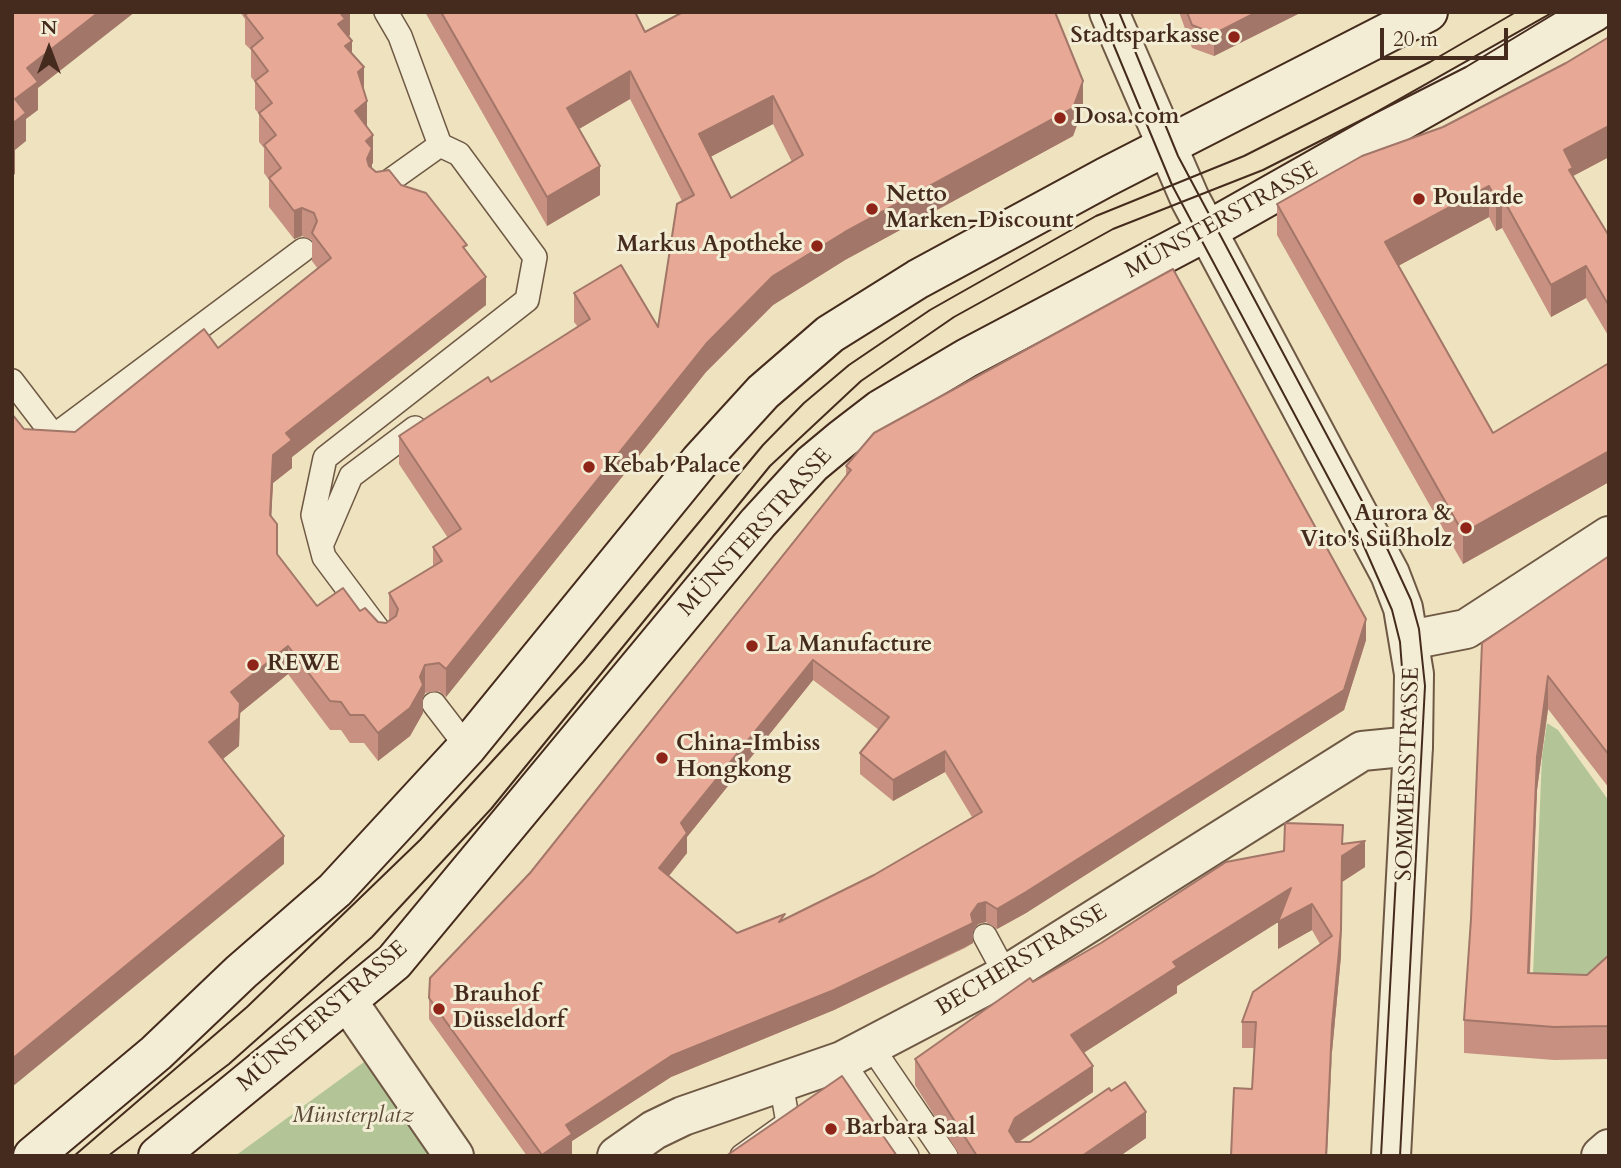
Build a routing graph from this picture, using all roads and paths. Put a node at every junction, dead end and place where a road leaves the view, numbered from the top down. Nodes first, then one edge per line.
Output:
1 (386, 12) edge
2 (1109, 12) edge
3 (1428, 12) edge
4 (1594, 12) edge
5 (440, 145) junction
6 (1164, 146) junction
7 (381, 187) edge
8 (1207, 231) junction
9 (303, 250) dead end
10 (12, 381) edge
11 (415, 428) edge
12 (1609, 536) edge
13 (321, 546) junction
14 (384, 638) edge
15 (1410, 640) junction
16 (435, 704) dead end
17 (1413, 746) junction
18 (467, 747) junction
19 (985, 936) dead end
20 (1006, 975) junction
21 (348, 1002) junction
22 (857, 1054) junction
23 (781, 1083) junction
24 (1609, 1149) edge
25 (33, 1156) edge
26 (158, 1156) edge
27 (454, 1156) edge
28 (617, 1156) edge
29 (742, 1156) edge
30 (908, 1156) edge
31 (946, 1156) edge
32 (1391, 1156) edge
33 (1601, 1156) edge

1 - 5 lane
2 - 6 main road, SOMMERSSTRASSE
3 - 6 main road
4 - 8 main road, MÜNSTERSTRASSE
5 - 7 lane
5 - 13 lane
6 - 8 main road, SOMMERSSTRASSE
6 - 18 main road
8 - 15 main road, SOMMERSSTRASSE
8 - 21 main road, MÜNSTERSTRASSE
9 - 10 lane
11 - 13 lane
12 - 15 main road
13 - 14 lane
15 - 17 main road, SOMMERSSTRASSE
16 - 18 lane
17 - 20 main road, BECHERSTRASSE
17 - 32 main road, SOMMERSSTRASSE
18 - 25 main road
19 - 20 lane
20 - 22 main road, BECHERSTRASSE
21 - 26 main road, MÜNSTERSTRASSE
21 - 27 main road
22 - 23 main road, BECHERSTRASSE
22 - 30 lane
22 - 31 lane
23 - 28 main road, BECHERSTRASSE
23 - 29 lane
24 - 33 main road

